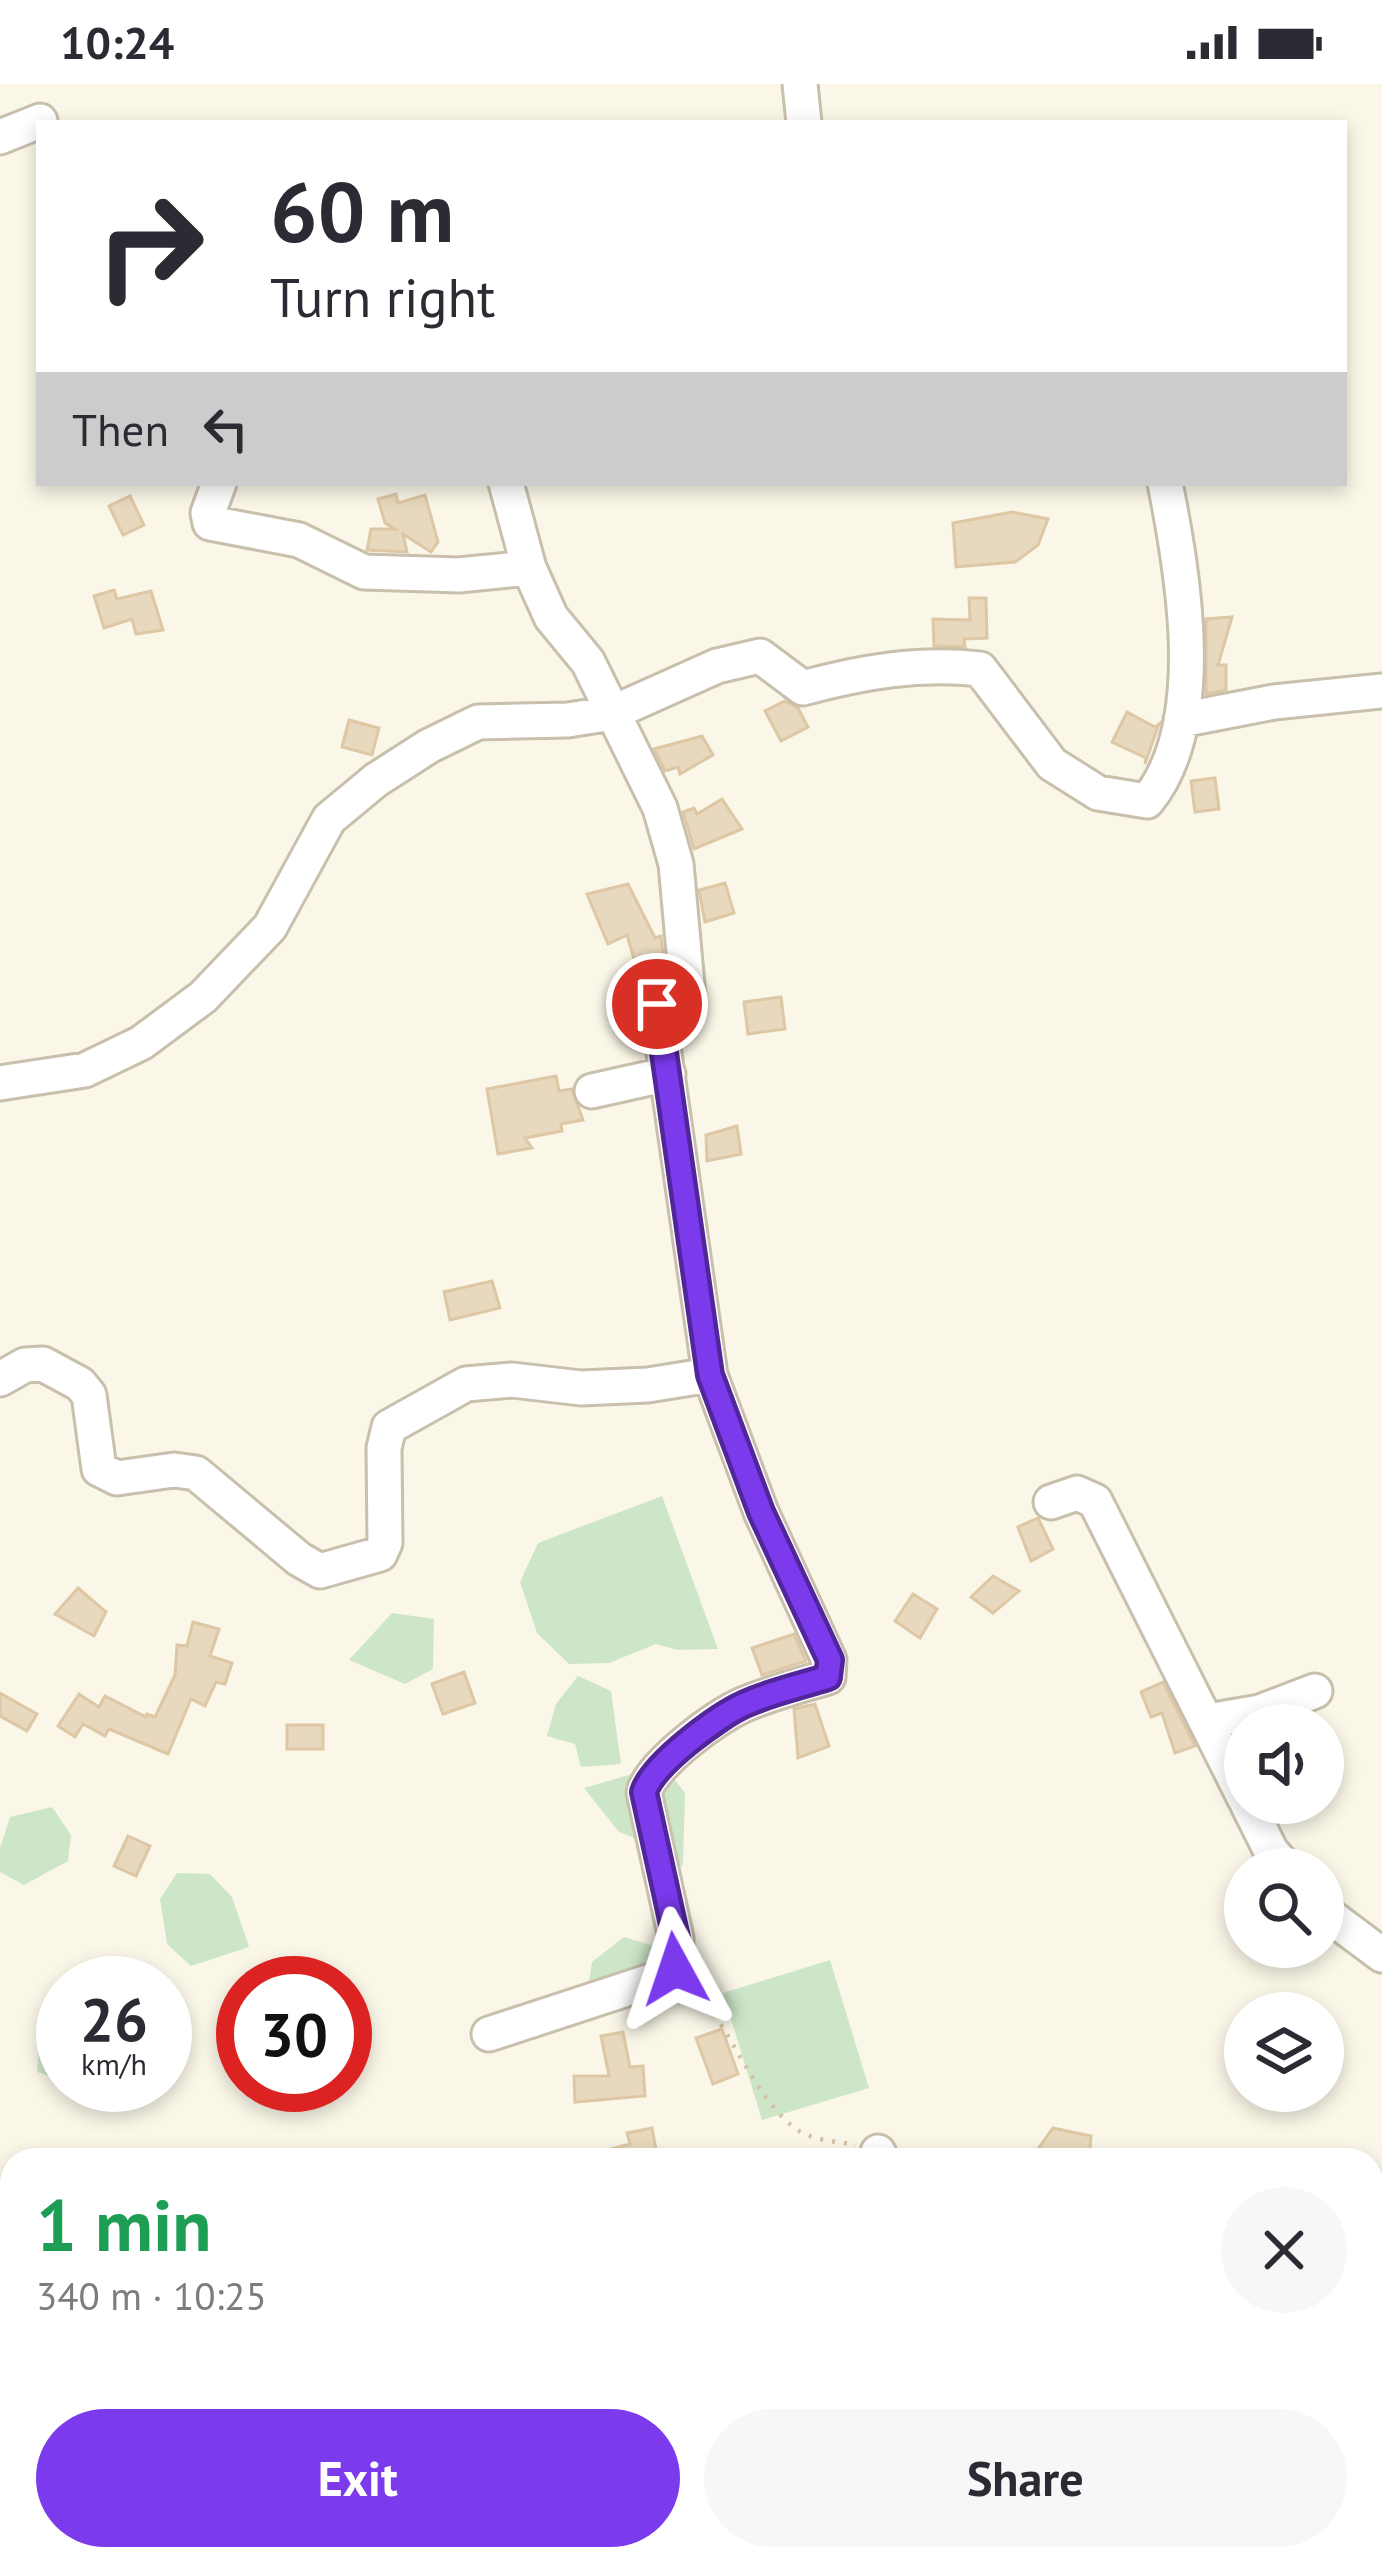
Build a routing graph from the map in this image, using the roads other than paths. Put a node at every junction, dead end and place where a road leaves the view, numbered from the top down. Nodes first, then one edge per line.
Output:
1 (800, 84) edge
2 (804, 120) edge
3 (36, 124) edge
4 (0, 137) edge
5 (218, 486) edge
6 (507, 486) edge
7 (1166, 486) edge
8 (529, 568) junction
9 (1382, 691) edge
10 (612, 713) junction
11 (1181, 720) junction
12 (668, 1074) junction
13 (0, 1083) edge
14 (592, 1091) dead end
15 (710, 1375) junction
16 (0, 1379) edge
17 (1051, 1502) dead end
18 (1315, 1690) dead end
19 (1208, 1721) junction
20 (1224, 1755) edge
21 (1344, 1927) edge
22 (1382, 1955) edge
23 (489, 2034) dead end

1 - 2 street
3 - 4 street
5 - 8 street
6 - 8 street
7 - 11 street
8 - 10 street
9 - 11 street
10 - 11 street
10 - 12 street
10 - 13 street
12 - 14 street
12 - 15 street
15 - 16 street
15 - 23 street
17 - 19 street
18 - 19 street
19 - 20 street
21 - 22 street

